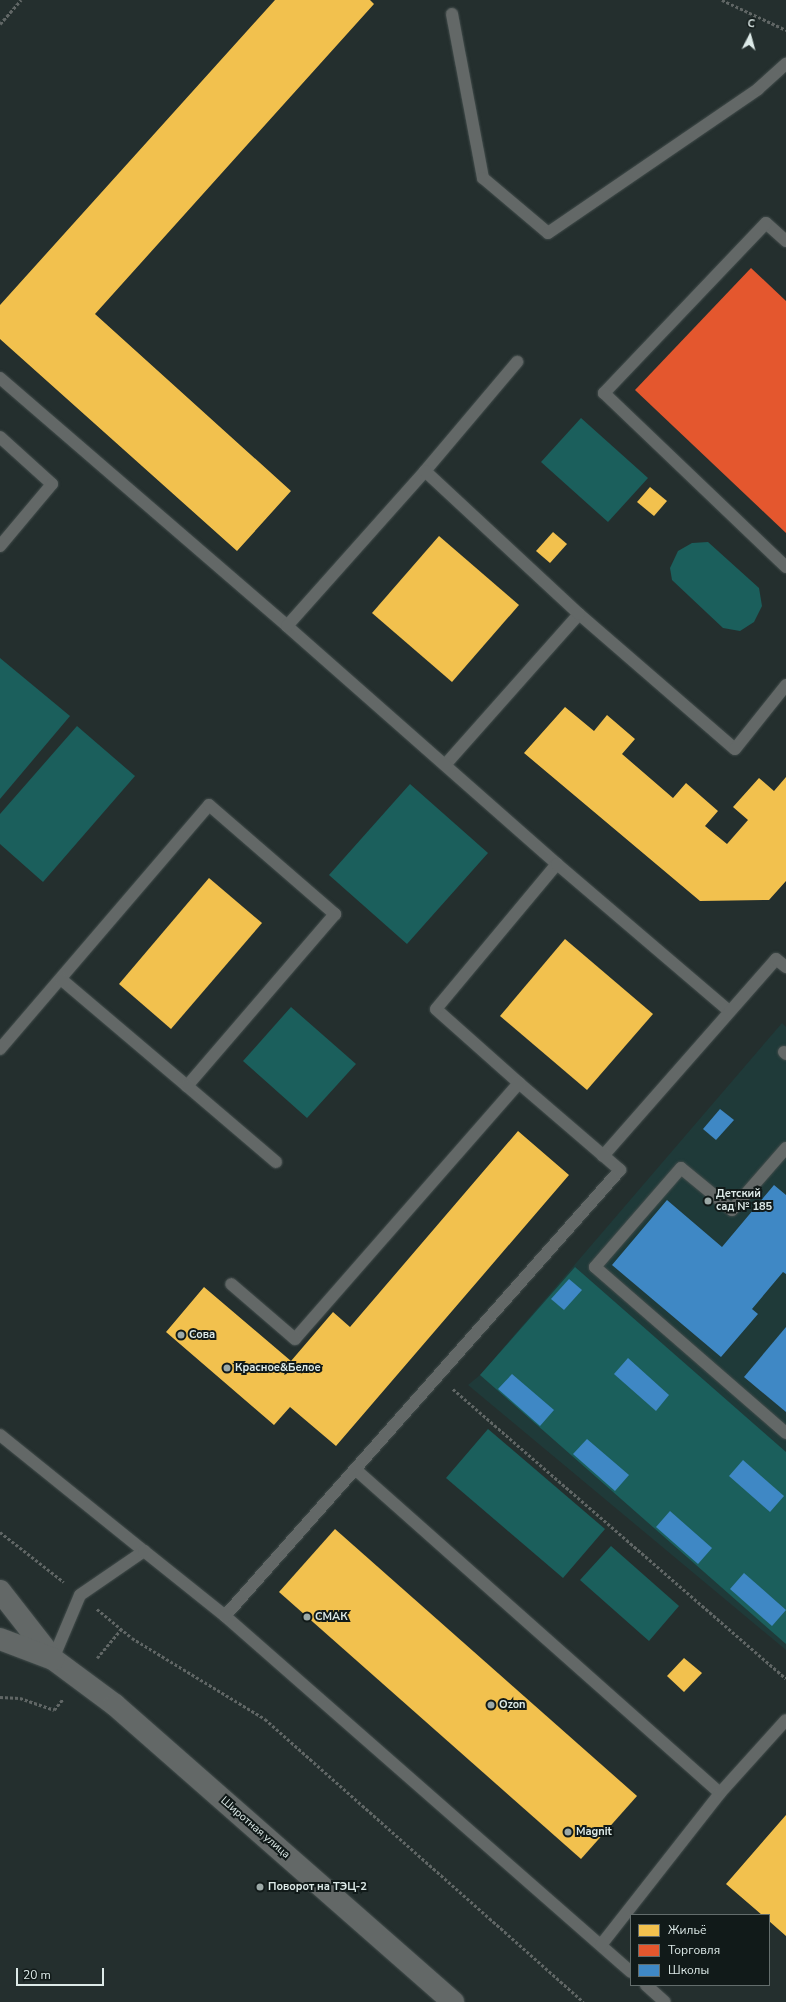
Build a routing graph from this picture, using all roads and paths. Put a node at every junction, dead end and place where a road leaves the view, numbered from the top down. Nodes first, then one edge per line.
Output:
1 (21, 0) edge
2 (722, 0) edge
3 (452, 14) dead end
4 (0, 24) edge
5 (786, 30) edge
6 (786, 64) edge
7 (786, 241) edge
8 (517, 362) dead end
9 (0, 378) edge
10 (0, 437) edge
11 (425, 471) junction
12 (0, 546) edge
13 (786, 567) edge
14 (579, 614) junction
15 (287, 626) junction
16 (786, 685) edge
17 (445, 765) junction
18 (557, 864) junction
19 (786, 967) edge
20 (61, 979) junction
21 (729, 1011) junction
22 (0, 1049) edge
23 (518, 1083) junction
24 (187, 1086) junction
25 (786, 1148) edge
26 (603, 1156) junction
27 (276, 1162) dead end
28 (231, 1284) dead end
29 (438, 1376) junction
30 (786, 1433) edge
31 (0, 1435) edge
32 (356, 1469) junction
33 (0, 1532) edge
34 (144, 1551) junction
35 (0, 1591) edge
36 (80, 1595) junction
37 (226, 1616) junction
38 (0, 1638) edge
39 (53, 1659) junction
40 (786, 1678) edge
41 (786, 1720) edge
42 (720, 1793) junction
43 (601, 1945) junction
44 (630, 1971) edge
45 (647, 1986) edge
46 (453, 2002) edge
47 (584, 2002) edge
48 (665, 2002) edge

1 - 4 path
2 - 5 path
3 - 6 lane
7 - 13 lane
8 - 11 lane
9 - 15 lane
10 - 12 lane
11 - 14 lane
11 - 15 lane
14 - 16 lane
14 - 17 lane
15 - 17 lane
17 - 18 lane
18 - 21 lane
18 - 23 lane
19 - 21 lane
20 - 22 lane
20 - 24 lane
20 - 24 lane
21 - 26 lane
23 - 26 lane
23 - 28 lane
24 - 27 lane
25 - 30 lane
26 - 29 lane
29 - 32 lane
29 - 40 path
31 - 34 lane
32 - 37 lane
32 - 42 lane
33 - 36 path
34 - 36 lane
34 - 37 lane
35 - 39 street, Широтная улица
36 - 39 lane
36 - 47 path
37 - 43 lane
38 - 39 street, Широтная улица
39 - 46 street, Широтная улица
41 - 42 lane
42 - 43 lane
43 - 44 lane
45 - 48 lane

